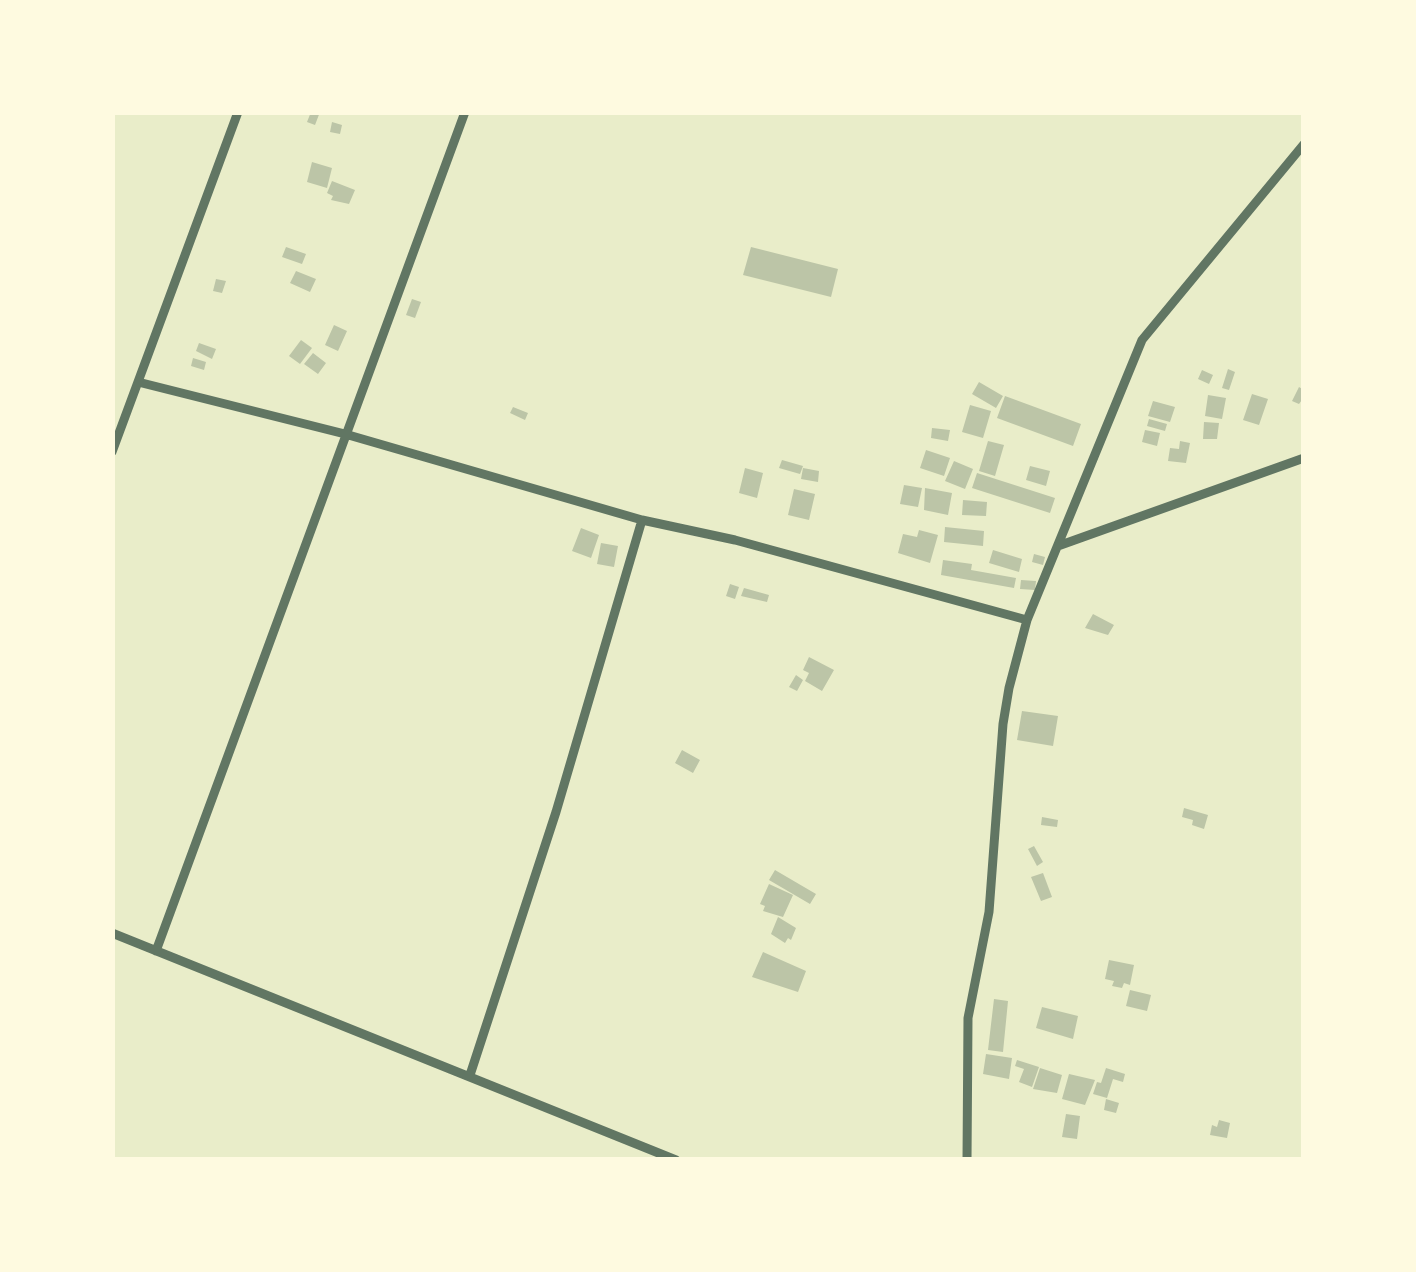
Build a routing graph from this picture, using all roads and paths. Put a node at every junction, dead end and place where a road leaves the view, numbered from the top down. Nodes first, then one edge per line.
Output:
1 (238, 112) edge
2 (465, 112) edge
3 (1304, 144) edge
4 (138, 382) junction
5 (345, 434) junction
6 (112, 452) edge
7 (1304, 458) edge
8 (642, 520) junction
9 (1058, 546) junction
10 (1028, 620) junction
11 (112, 933) edge
12 (156, 950) junction
13 (470, 1075) junction
14 (676, 1160) edge
15 (967, 1160) edge

1 - 4 street
2 - 5 street
3 - 9 street
4 - 5 street
4 - 6 street
5 - 8 street
5 - 12 street
7 - 9 street
8 - 10 street
8 - 13 street
9 - 10 street
10 - 15 street
11 - 12 street
12 - 13 street
13 - 14 street

